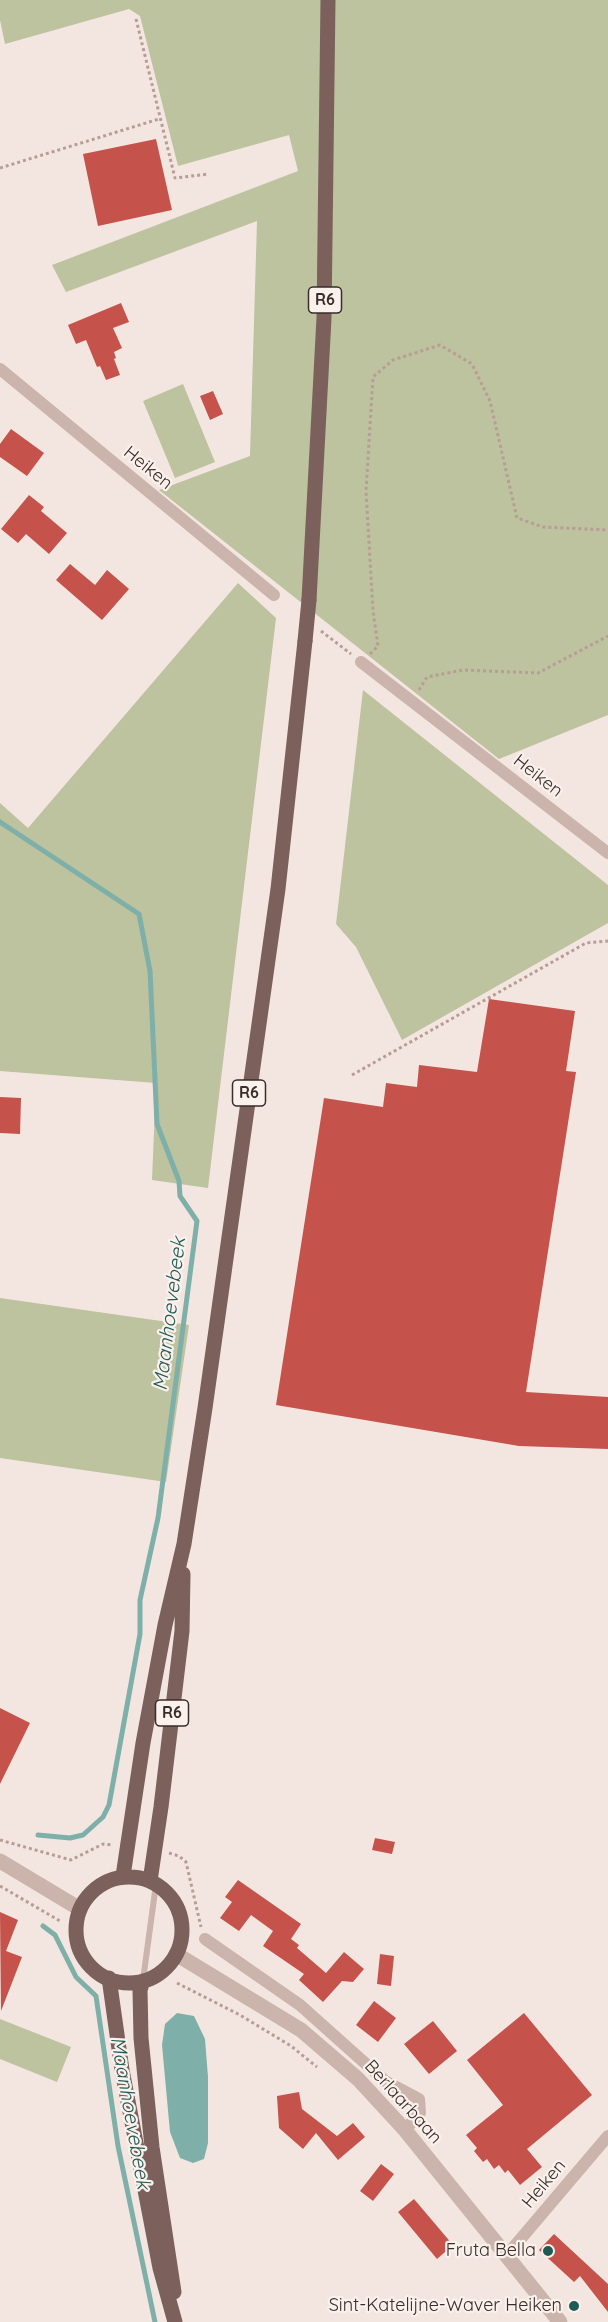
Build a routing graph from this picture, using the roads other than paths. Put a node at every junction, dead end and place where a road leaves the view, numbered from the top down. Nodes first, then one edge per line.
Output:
1 (328, 0) edge
2 (0, 369) edge
3 (274, 595) dead end
4 (361, 662) road end
5 (608, 853) edge
6 (184, 1544) junction
7 (0, 1861) edge
8 (123, 1876) junction
9 (153, 1882) junction
10 (80, 1909) junction
11 (205, 1939) road end
12 (177, 1954) junction
13 (109, 1978) junction
14 (142, 1981) junction
15 (405, 2130) junction
16 (608, 2136) edge
17 (507, 2255) junction
18 (176, 2322) edge
19 (560, 2322) edge

1 - 6 main road, R6, bridge
2 - 3 street, Heiken
4 - 5 street, Heiken
6 - 8 main road, R6
6 - 9 main road, R6
7 - 10 street
8 - 9 main road
8 - 10 main road
9 - 12 main road
9 - 14 lane
10 - 13 main road
11 - 15 street
12 - 14 main road
12 - 15 street, Berlaarbaan
13 - 14 main road
13 - 18 main road
14 - 18 main road
15 - 17 street, Berlaarbaan
16 - 17 street, Heiken
17 - 19 street, Berlaarbaan

